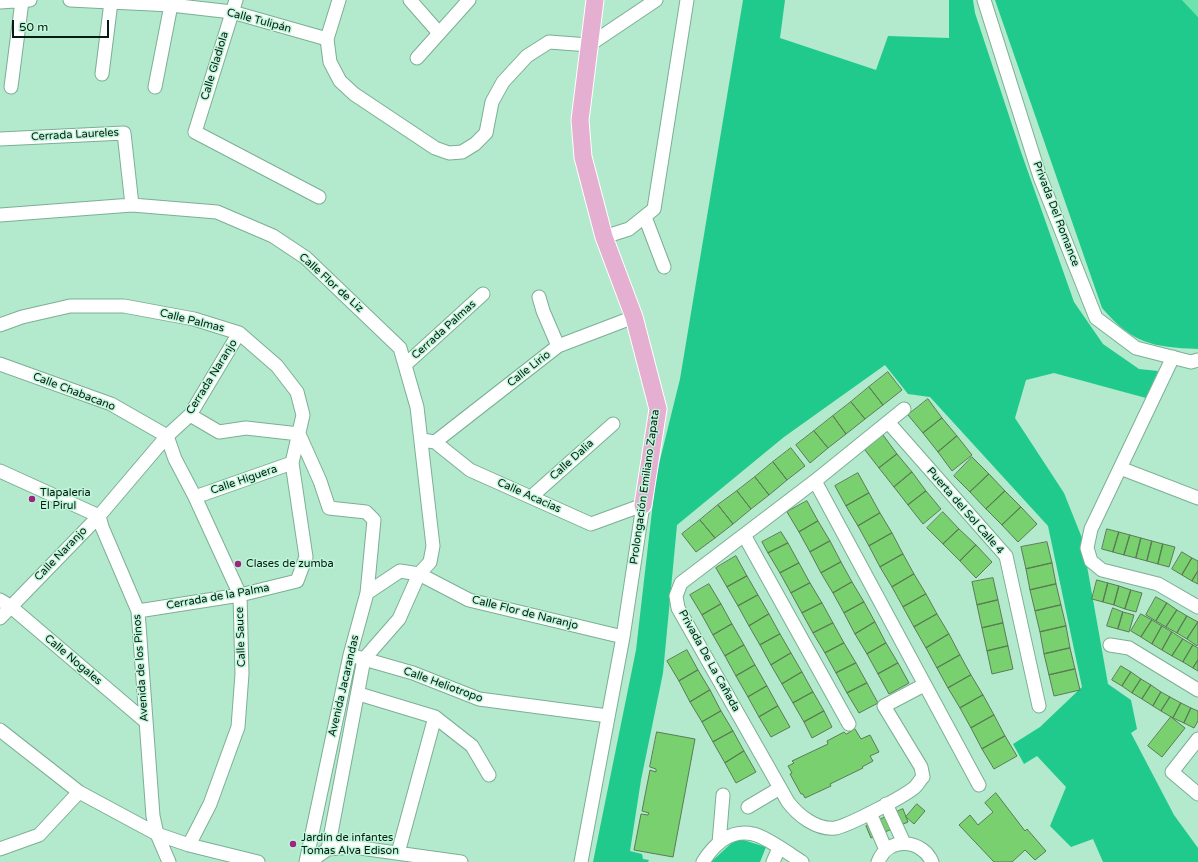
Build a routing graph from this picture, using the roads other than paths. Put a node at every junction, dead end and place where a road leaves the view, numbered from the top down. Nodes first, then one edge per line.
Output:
1 (26, 0) edge
2 (70, 0) edge
3 (339, 0) edge
4 (410, 0) edge
5 (469, 0) edge
6 (595, 0) edge
7 (656, 0) edge
8 (687, 0) edge
9 (984, 0) edge
10 (0, 2) edge
11 (111, 2) junction
12 (171, 5) junction
13 (234, 6) edge
14 (439, 33) junction
15 (327, 40) junction
16 (589, 45) junction
17 (416, 58) dead end
18 (102, 74) dead end
19 (11, 87) dead end
20 (155, 87) dead end
21 (0, 139) edge
22 (318, 197) dead end
23 (132, 205) junction
24 (0, 215) edge
25 (645, 217) junction
26 (604, 237) junction
27 (664, 267) dead end
28 (483, 294) dead end
29 (539, 297) dead end
30 (634, 317) junction
31 (0, 325) edge
32 (239, 333) junction
33 (558, 346) junction
34 (1173, 357) junction
35 (1198, 360) edge
36 (0, 364) edge
37 (405, 365) junction
38 (904, 409) dead end
39 (190, 415) junction
40 (888, 422) junction
41 (613, 424) dead end
42 (299, 434) junction
43 (167, 436) junction
44 (422, 440) junction
45 (435, 442) junction
46 (292, 463) junction
47 (1120, 468) junction
48 (0, 471) edge
49 (815, 482) junction
50 (195, 497) junction
51 (531, 497) junction
52 (1198, 498) edge
53 (643, 505) junction
54 (98, 516) junction
55 (744, 535) junction
56 (418, 574) junction
57 (367, 593) junction
58 (240, 595) junction
59 (5, 603) edge
60 (1198, 607) edge
61 (138, 611) junction
62 (0, 618) edge
63 (623, 637) junction
64 (1110, 645) dead end
65 (350, 655) junction
66 (364, 659) junction
67 (924, 685) junction
68 (1198, 690) edge
69 (359, 694) junction
70 (1039, 706) dead end
71 (608, 716) junction
72 (435, 717) junction
73 (145, 720) junction
74 (849, 724) dead end
75 (0, 730) edge
76 (1198, 739) edge
77 (489, 775) dead end
78 (980, 785) dead end
79 (780, 788) junction
80 (79, 792) junction
81 (1198, 794) edge
82 (723, 795) dead end
83 (886, 804) junction
84 (748, 807) dead end
85 (870, 813) junction
86 (156, 834) junction
87 (719, 843) junction
88 (904, 843) junction
89 (189, 845) junction
90 (779, 848) junction
91 (0, 849) edge
92 (328, 849) junction
93 (886, 850) junction
94 (398, 853) junction
95 (169, 862) edge
96 (258, 862) edge
97 (307, 862) edge
98 (461, 862) edge
99 (581, 862) edge
100 (703, 862) edge
101 (773, 862) edge
102 (802, 862) edge
103 (878, 862) edge
104 (932, 862) edge

1 - 10 street
1 - 19 street
2 - 11 street, Calle Tulipán
3 - 15 street
4 - 14 street
5 - 14 street
6 - 16 main road, Prolongación Emiliano Zapata
7 - 16 street
8 - 25 street
9 - 34 street, Privada Del Romance
11 - 12 street, Calle Tulipán
11 - 18 street
12 - 13 street, Calle Tulipán
12 - 20 street
13 - 15 street, Calle Tulipán
13 - 22 street, Calle Gladiola
14 - 17 street
15 - 16 street
16 - 26 main road, Prolongación Emiliano Zapata
21 - 23 street, Cerrada Laureles
23 - 24 street, Calle Flor de Liz
23 - 37 street, Calle Flor de Liz
25 - 26 street
25 - 27 street
26 - 30 main road, Prolongación Emiliano Zapata
28 - 37 street, Cerrada Palmas
29 - 33 street
30 - 33 street, Calle Lirio
30 - 53 main road, Prolongación Emiliano Zapata
31 - 32 street, Calle Palmas
32 - 39 street, Cerrada Naranjo
32 - 42 street, Calle Palmas
33 - 45 street, Calle Lirio
34 - 35 street, Privada Del Romance
34 - 47 street
36 - 43 street, Calle Chabacano
37 - 44 street, Calle Flor de Liz
38 - 40 street, Privada De La Cañada
39 - 42 street
39 - 43 street, Cerrada Naranjo
40 - 49 street, Privada De La Cañada
40 - 70 street, Puerta del Sol Calle 4
41 - 51 street, Calle Dalia
42 - 46 street, Calle Palmas
42 - 57 street, Avenida Jacarandas
43 - 50 street, Calle Sauce
43 - 54 street, Calle Naranjo
44 - 45 street, Calle Acacias
44 - 56 street, Calle Flor de Liz
45 - 51 street, Calle Acacias
46 - 50 street, Calle Higuera
46 - 58 street, Cerrada de la Palma
47 - 52 street
47 - 60 street
48 - 54 street
49 - 55 street, Privada De La Cañada
49 - 67 street
50 - 58 street, Calle Sauce
51 - 53 street, Calle Acacias
53 - 63 street, Prolongación Emiliano Zapata
54 - 59 street, Calle Naranjo
54 - 61 street, Avenida de los Pinos
55 - 74 street
55 - 79 street, Privada De La Cañada
56 - 57 street, Calle Flor de Naranjo
56 - 63 street, Calle Flor de Naranjo
56 - 66 street, Avenida Jacarandas
57 - 65 street, Avenida Jacarandas
58 - 61 street, Cerrada de la Palma
58 - 89 street, Calle Sauce
59 - 62 street, Calle Naranjo
59 - 73 street, Calle Nogales
61 - 73 street, Avenida de los Pinos
63 - 71 street, Prolongación Emiliano Zapata
64 - 68 street
65 - 66 street, Calle Heliotropo
65 - 97 street, Avenida Jacarandas
66 - 69 street, Avenida Jacarandas
66 - 71 street, Calle Heliotropo
67 - 78 street
67 - 83 street, Privada De La Cañada
69 - 72 street
69 - 92 street, Avenida Jacarandas
71 - 99 street, Prolongación Emiliano Zapata
72 - 77 street
72 - 94 street
73 - 86 street, Avenida de los Pinos
75 - 80 street
76 - 81 street
79 - 84 street
79 - 85 street, Privada De La Cañada
80 - 86 street
80 - 91 street
82 - 87 street
83 - 85 street, Privada De La Cañada
83 - 88 street
85 - 93 street
86 - 89 street
86 - 95 street, Avenida de los Pinos
87 - 90 street
87 - 100 street
88 - 93 street
88 - 104 street
89 - 96 street
90 - 101 street
90 - 102 street
92 - 94 street
92 - 97 street
93 - 103 street
94 - 98 street

